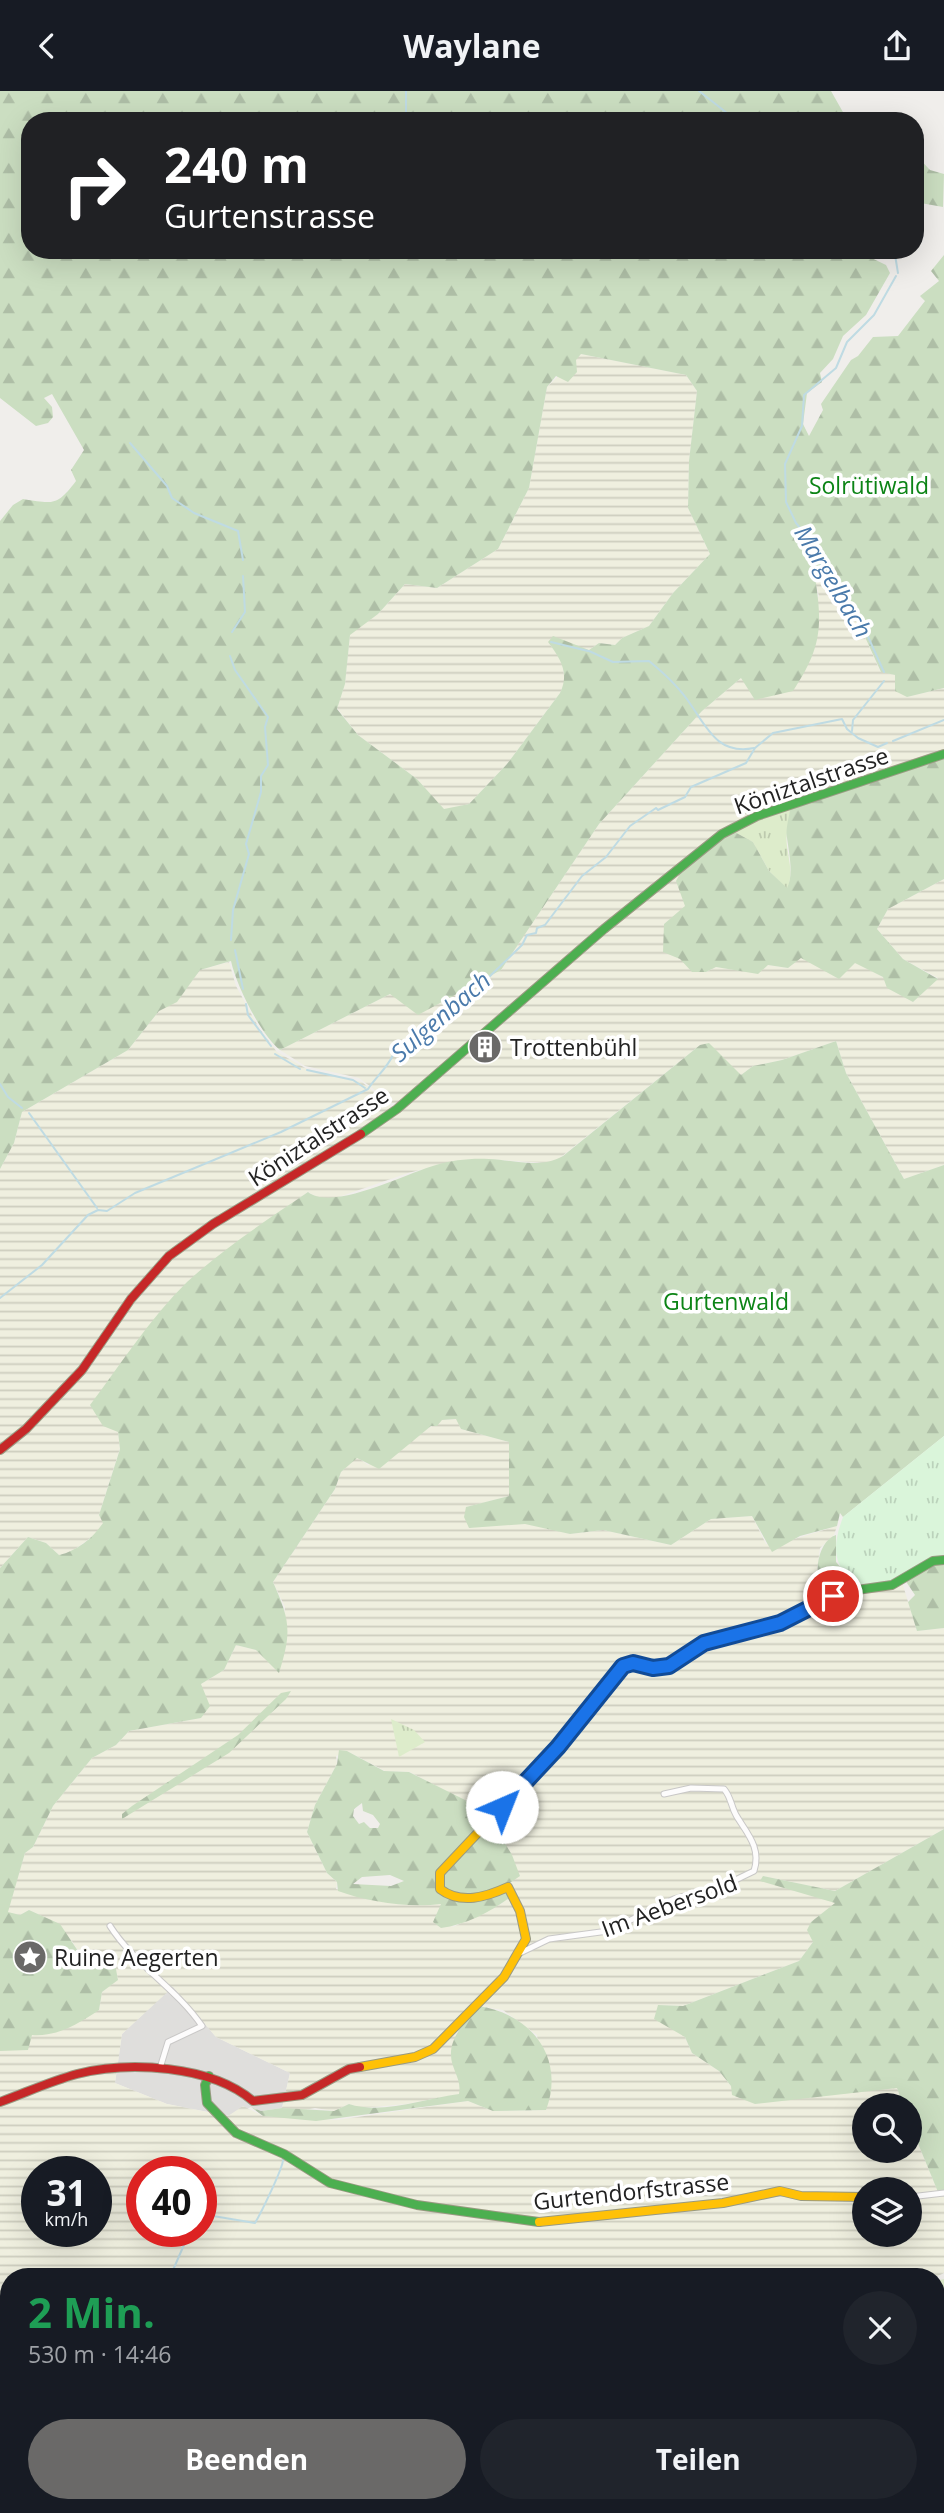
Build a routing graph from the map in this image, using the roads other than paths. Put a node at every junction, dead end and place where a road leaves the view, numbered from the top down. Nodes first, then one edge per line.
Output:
1 (944, 754) edge
2 (0, 1449) edge
3 (944, 1560) edge
4 (664, 1794) dead end
5 (110, 1926) dead end
6 (520, 1953) junction
7 (160, 2068) junction
8 (209, 2076) junction
9 (0, 2102) edge
10 (944, 2193) edge
11 (922, 2196) edge
12 (852, 2197) edge

1 - 2 street, Köniztalstrasse
3 - 6 street
4 - 6 street, Im Aebersold
5 - 7 street
6 - 8 street
7 - 8 street
7 - 9 street
8 - 12 street, Gurtendorfstrasse
10 - 11 street

